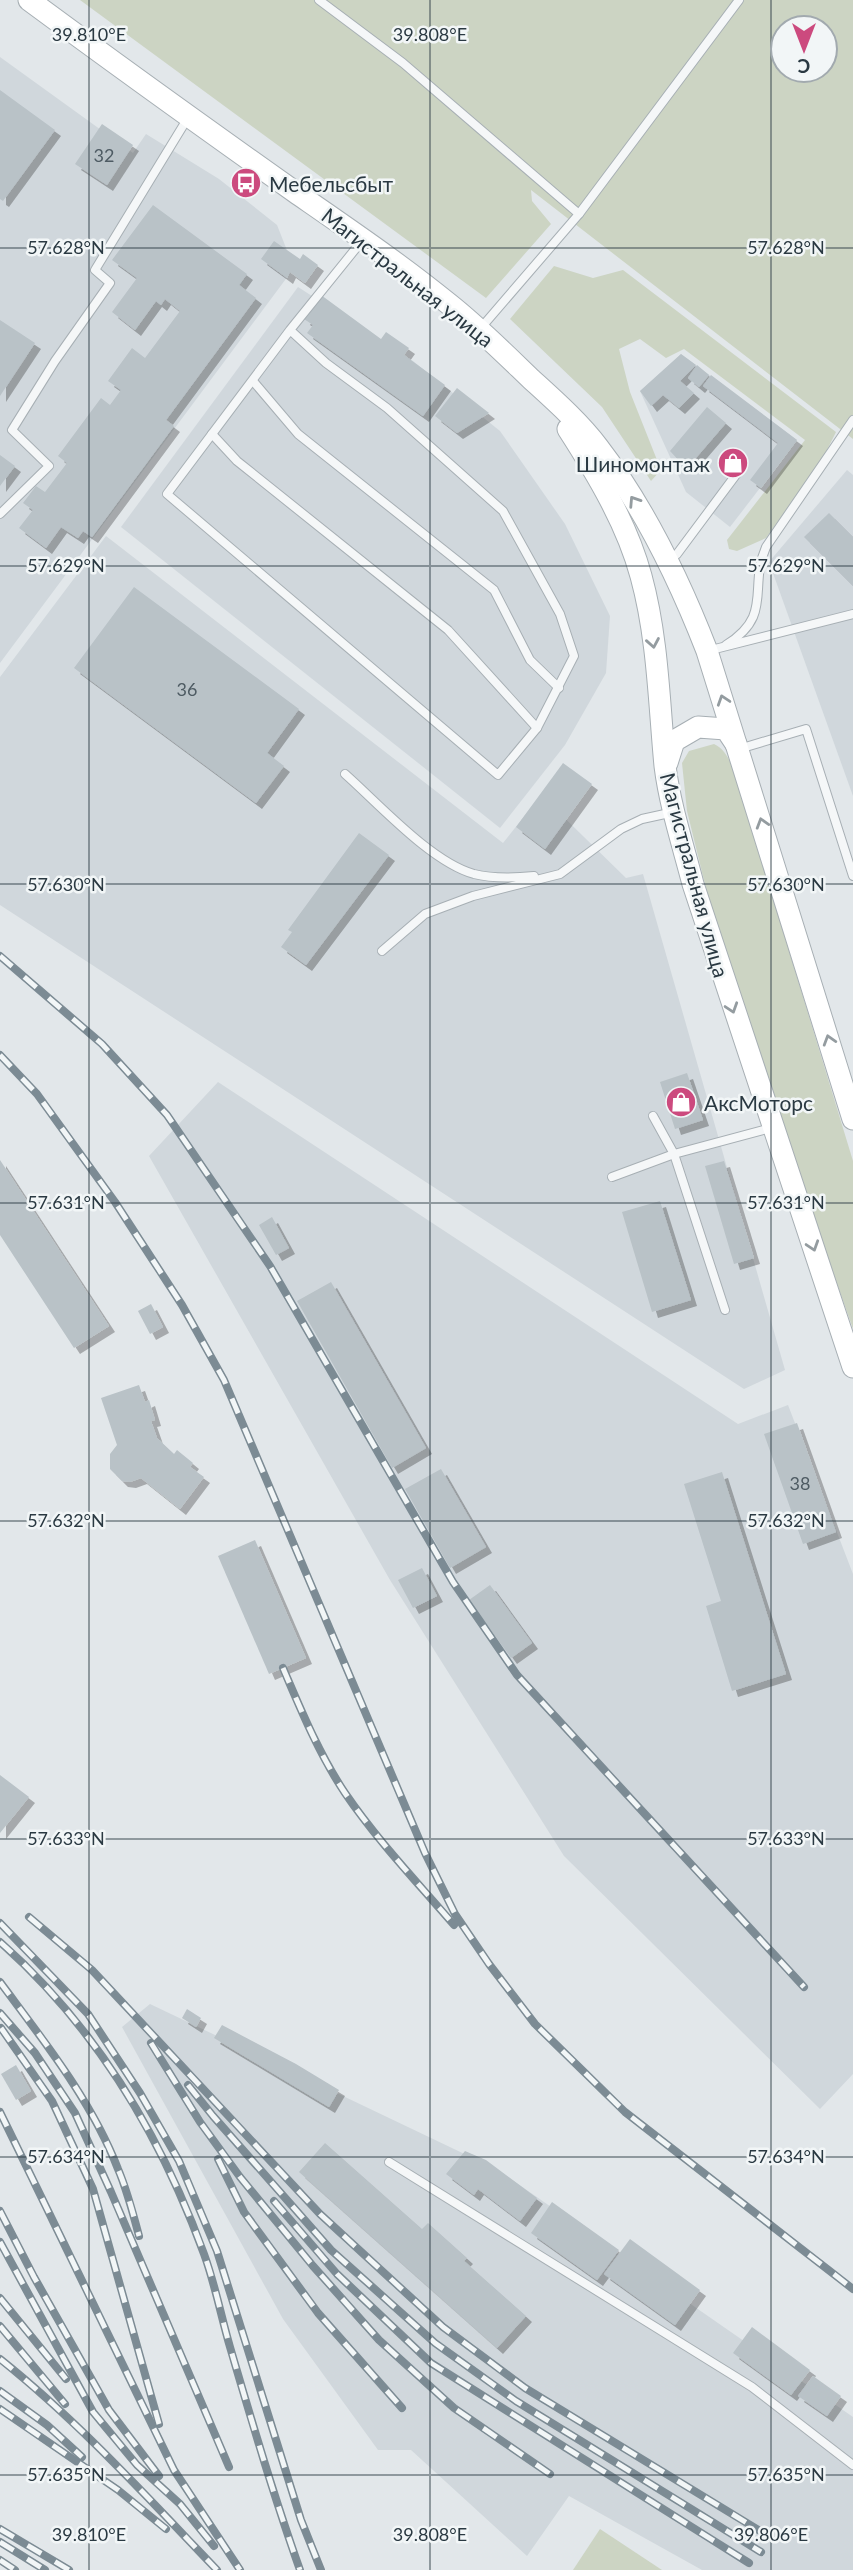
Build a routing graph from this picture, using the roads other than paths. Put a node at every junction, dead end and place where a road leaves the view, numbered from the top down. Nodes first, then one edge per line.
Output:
1 (29, 0) edge
2 (319, 0) edge
3 (739, 0) edge
4 (189, 117) junction
5 (579, 215) junction
6 (363, 239) junction
7 (480, 329) junction
8 (290, 330) junction
9 (253, 380) junction
10 (542, 389) junction
11 (853, 420) edge
12 (212, 434) junction
13 (741, 468) dead end
14 (0, 514) edge
15 (668, 561) junction
16 (641, 576) junction
17 (853, 614) edge
18 (717, 648) junction
19 (559, 688) junction
20 (537, 728) junction
21 (739, 749) junction
22 (666, 768) junction
23 (345, 774) dead end
24 (674, 812) junction
25 (560, 874) junction
26 (853, 877) edge
27 (382, 951) dead end
28 (852, 1109) edge
29 (653, 1116) dead end
30 (774, 1128) junction
31 (674, 1154) junction
32 (612, 1177) dead end
33 (724, 1310) dead end
34 (853, 1367) edge
35 (389, 2162) dead end
36 (853, 2465) edge

1 - 4 main road, Магистральная улица
2 - 5 lane
3 - 5 lane
4 - 6 main road, Магистральная улица
4 - 14 lane
5 - 7 lane
6 - 7 main road, Магистральная улица
6 - 8 lane
7 - 10 main road, Магистральная улица
8 - 9 lane
8 - 19 lane
9 - 12 lane
9 - 19 lane
15 -> 10 main road, Магистральная улица
10 - 16 main road, Магистральная улица
11 - 18 lane
12 - 20 lane
12 - 20 lane
13 - 15 lane
15 - 16 main road
15 - 18 main road, Магистральная улица
16 -> 22 main road, Магистральная улица
17 - 18 lane
21 -> 18 main road, Магистральная улица
19 - 20 lane
21 - 22 main road
21 - 26 lane
28 -> 21 main road, Магистральная улица
22 - 24 main road, Магистральная улица
23 - 25 lane
24 - 25 lane
24 -> 30 main road, Магистральная улица
25 - 27 lane
29 - 31 lane
30 - 31 lane
30 -> 34 main road, Магистральная улица
31 - 32 lane
31 - 33 lane
35 - 36 lane

